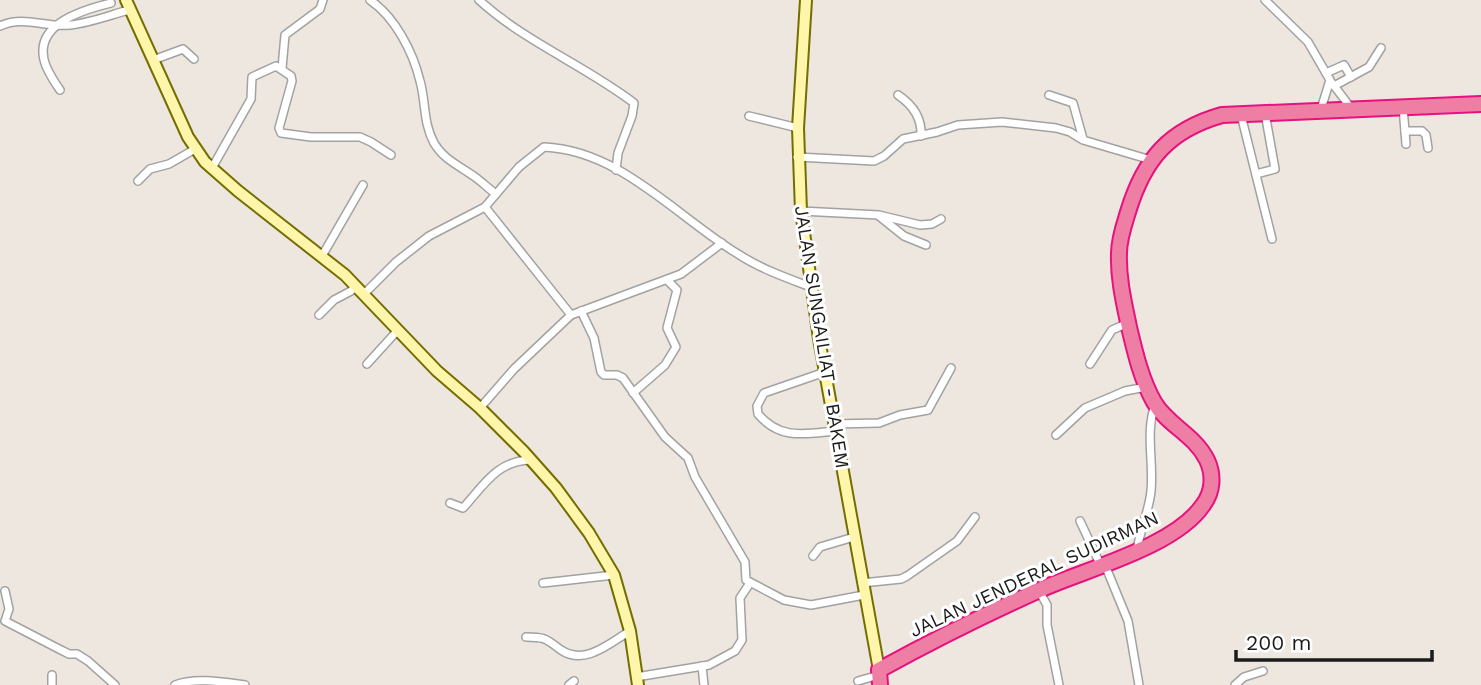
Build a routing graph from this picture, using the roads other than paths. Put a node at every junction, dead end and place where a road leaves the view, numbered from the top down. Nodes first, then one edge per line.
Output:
1 (323, 0) edge
2 (370, 0) edge
3 (479, 0) edge
4 (806, 0) edge
5 (1265, 0) edge
6 (111, 3) dead end
7 (127, 5) edge
8 (57, 25) junction
9 (0, 26) edge
10 (1381, 48) dead end
11 (194, 59) dead end
12 (153, 60) junction
13 (282, 68) junction
14 (1351, 77) junction
15 (1330, 79) junction
16 (60, 90) dead end
17 (898, 95) dead end
18 (1049, 95) dead end
19 (1481, 104) edge
20 (1403, 107) junction
21 (1351, 108) junction
22 (1321, 109) junction
23 (1265, 113) junction
24 (1241, 114) junction
25 (749, 116) dead end
26 (798, 128) junction
27 (1405, 131) junction
28 (921, 136) junction
29 (1083, 140) junction
30 (1406, 144) dead end
31 (1428, 148) dead end
32 (195, 149) junction
33 (391, 155) dead end
34 (797, 157) junction
35 (1151, 160) junction
36 (212, 168) junction
37 (617, 170) junction
38 (1256, 174) junction
39 (138, 181) dead end
40 (363, 185) dead end
41 (496, 194) junction
42 (485, 207) junction
43 (801, 211) junction
44 (879, 215) junction
45 (941, 219) dead end
46 (1272, 239) dead end
47 (722, 243) junction
48 (926, 245) dead end
49 (321, 256) junction
50 (667, 280) junction
51 (811, 287) junction
52 (360, 290) junction
53 (581, 311) junction
54 (319, 315) dead end
55 (571, 315) junction
56 (1129, 323) junction
57 (398, 330) junction
58 (367, 364) dead end
59 (1090, 364) dead end
60 (951, 368) dead end
61 (825, 372) junction
62 (1147, 387) junction
63 (633, 393) junction
64 (1155, 405) junction
65 (480, 408) junction
66 (834, 427) junction
67 (1056, 435) dead end
68 (531, 460) junction
69 (450, 503) dead end
70 (975, 517) dead end
71 (1080, 521) dead end
72 (854, 537) junction
73 (1136, 550) junction
74 (813, 556) dead end
75 (1103, 566) junction
76 (614, 575) junction
77 (543, 583) dead end
78 (750, 583) junction
79 (863, 589) junction
80 (1038, 590) junction
81 (5, 591) dead end
82 (630, 631) junction
83 (526, 637) dead end
84 (702, 666) junction
85 (1263, 671) dead end
86 (52, 675) dead end
87 (879, 677) edge
88 (637, 681) edge
89 (858, 681) dead end
90 (52, 685) edge
91 (115, 685) edge
92 (175, 685) edge
93 (245, 685) edge
94 (704, 685) edge
95 (1059, 685) edge
96 (1139, 685) edge
97 (1235, 685) edge

1 - 13 street
2 - 41 street
3 - 37 street
4 - 26 main road, JALAN SUNGAILIAT - BAKEM
5 - 15 street
6 - 8 street
7 - 8 street
7 - 12 main road
8 - 9 street
8 - 16 street
10 - 14 street
11 - 12 street
12 - 32 main road
13 - 33 street
13 - 36 street
14 - 15 street
14 - 15 street
15 - 21 street
15 - 22 street
17 - 28 street
18 - 29 street
19 - 20 highway, JALAN JENDERAL SUDIRMAN
20 - 21 highway, JALAN JENDERAL SUDIRMAN
20 - 27 street
21 - 22 highway, JALAN JENDERAL SUDIRMAN
22 - 23 highway, JALAN JENDERAL SUDIRMAN
23 - 24 highway, JALAN JENDERAL SUDIRMAN
23 - 38 street
24 - 35 highway, JALAN JENDERAL SUDIRMAN
24 - 38 street
25 - 26 street
26 - 34 main road, JALAN SUNGAILIAT - BAKEM
27 - 30 street
27 - 31 street
28 - 29 street
28 - 34 street
29 - 35 street
32 - 36 main road
32 - 39 street
34 - 43 main road, JALAN SUNGAILIAT - BAKEM
35 - 56 highway, JALAN JENDERAL SUDIRMAN
36 - 49 main road
37 - 41 street
37 - 47 street
38 - 46 street
40 - 49 street
41 - 42 street
42 - 52 street
42 - 55 street
43 - 44 street
43 - 51 main road, JALAN SUNGAILIAT - BAKEM
44 - 45 street
44 - 48 street
47 - 50 street
47 - 51 street
49 - 52 main road
50 - 53 street
50 - 63 street
51 - 61 main road, JALAN SUNGAILIAT - BAKEM
52 - 54 street
52 - 57 main road
53 - 55 street
53 - 63 street
55 - 65 street
56 - 59 street
56 - 62 highway, JALAN JENDERAL SUDIRMAN
57 - 58 street
57 - 65 main road
60 - 66 street
61 - 66 main road, JALAN SUNGAILIAT - BAKEM
61 - 66 street
62 - 64 highway, JALAN JENDERAL SUDIRMAN
62 - 67 street
63 - 78 street
64 - 73 street
64 - 73 highway, JALAN JENDERAL SUDIRMAN
65 - 68 main road
66 - 72 main road, JALAN SUNGAILIAT - BAKEM
68 - 69 street
68 - 76 main road
70 - 79 street
71 - 75 street
72 - 74 street
72 - 79 main road, JALAN SUNGAILIAT - BAKEM
73 - 75 highway, JALAN JENDERAL SUDIRMAN
75 - 80 highway, JALAN JENDERAL SUDIRMAN
75 - 96 street
76 - 77 street
76 - 82 main road
78 - 79 street
78 - 84 street
79 - 87 main road, JALAN SUNGAILIAT - BAKEM
80 - 87 highway, JALAN JENDERAL SUDIRMAN
80 - 95 street
81 - 91 street
82 - 83 street
82 - 88 main road
84 - 88 street
84 - 94 street
85 - 97 street
86 - 90 street
87 - 89 street
92 - 93 street

